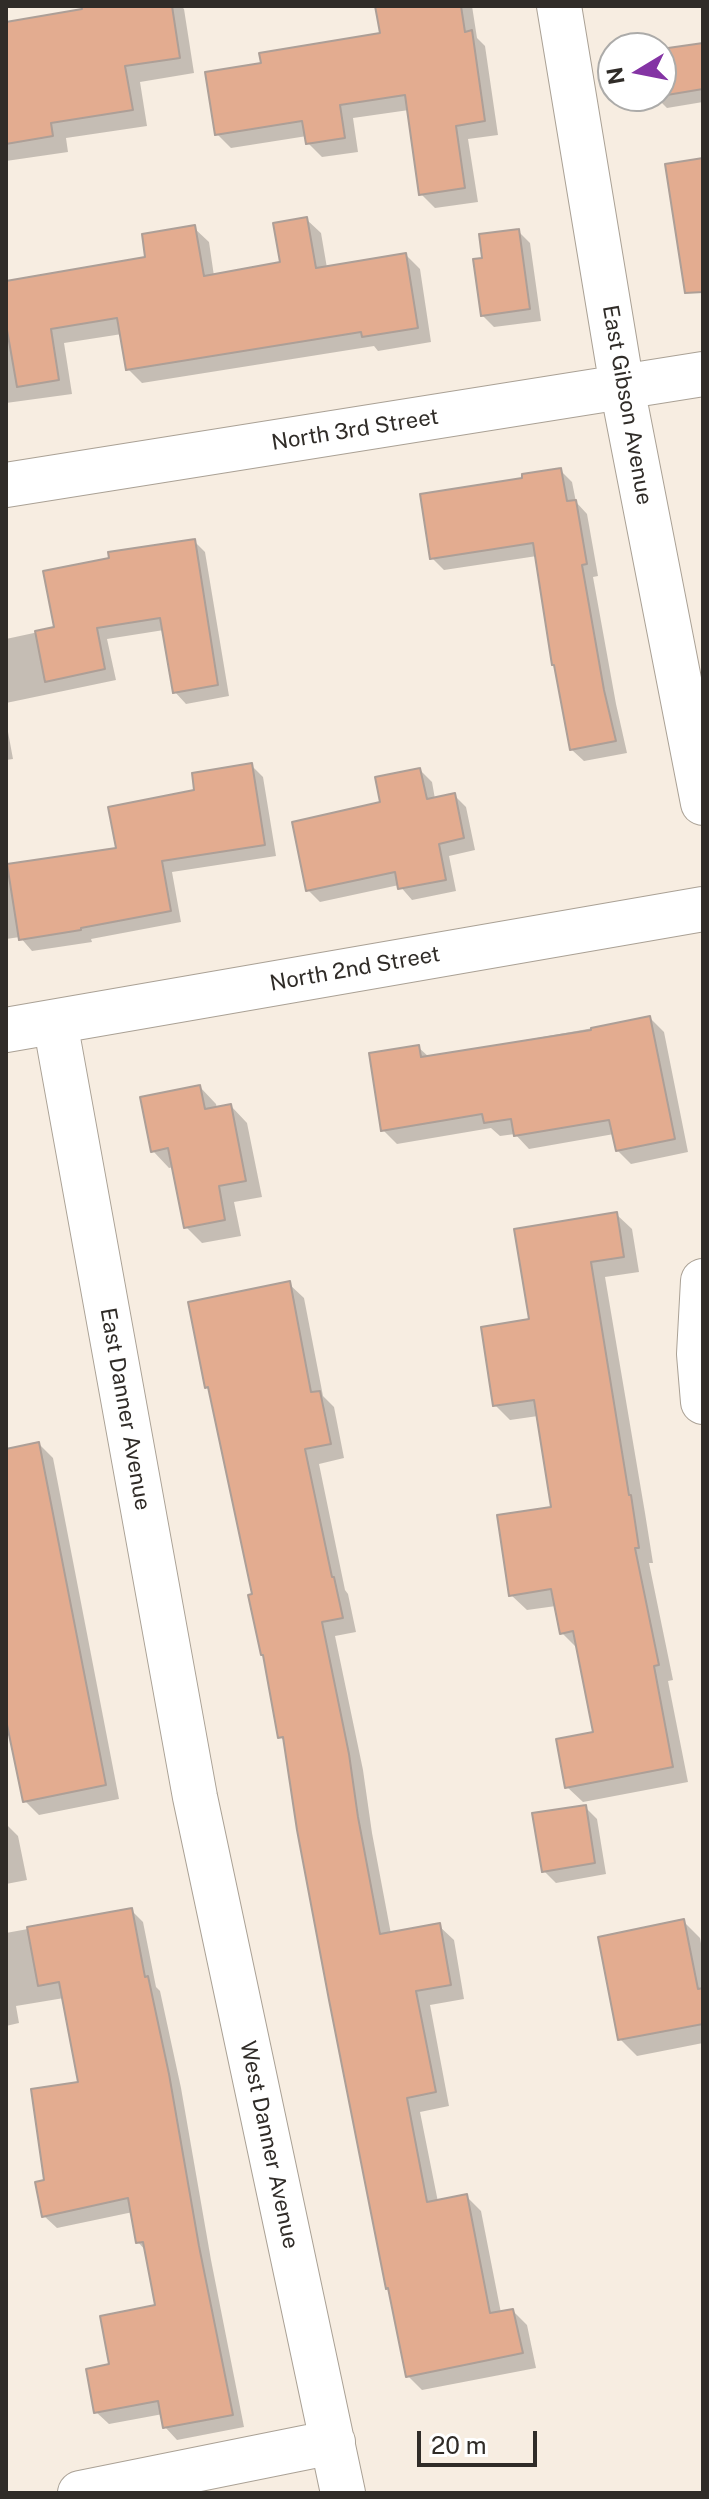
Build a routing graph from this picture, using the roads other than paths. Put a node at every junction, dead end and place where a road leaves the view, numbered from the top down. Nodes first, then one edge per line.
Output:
1 (559, 6) edge
2 (703, 374) edge
3 (622, 387) junction
4 (6, 485) edge
5 (703, 803) edge
6 (703, 909) edge
7 (55, 1022) junction
8 (6, 1030) edge
9 (703, 1281) edge
10 (703, 1402) edge
11 (195, 1797) joint
12 (333, 2442) junction
13 (80, 2493) edge
14 (343, 2493) edge

1 - 3 street, East Gibson Avenue
2 - 3 street, North 3rd Street
3 - 4 street, North 3rd Street
3 - 5 street, East Gibson Avenue
6 - 7 street, North 2nd Street
7 - 8 street, North 2nd Street
7 - 11 street, East Danner Avenue
9 - 10 street
11 - 12 street, West Danner Avenue
12 - 13 street
12 - 14 street, West Danner Avenue

